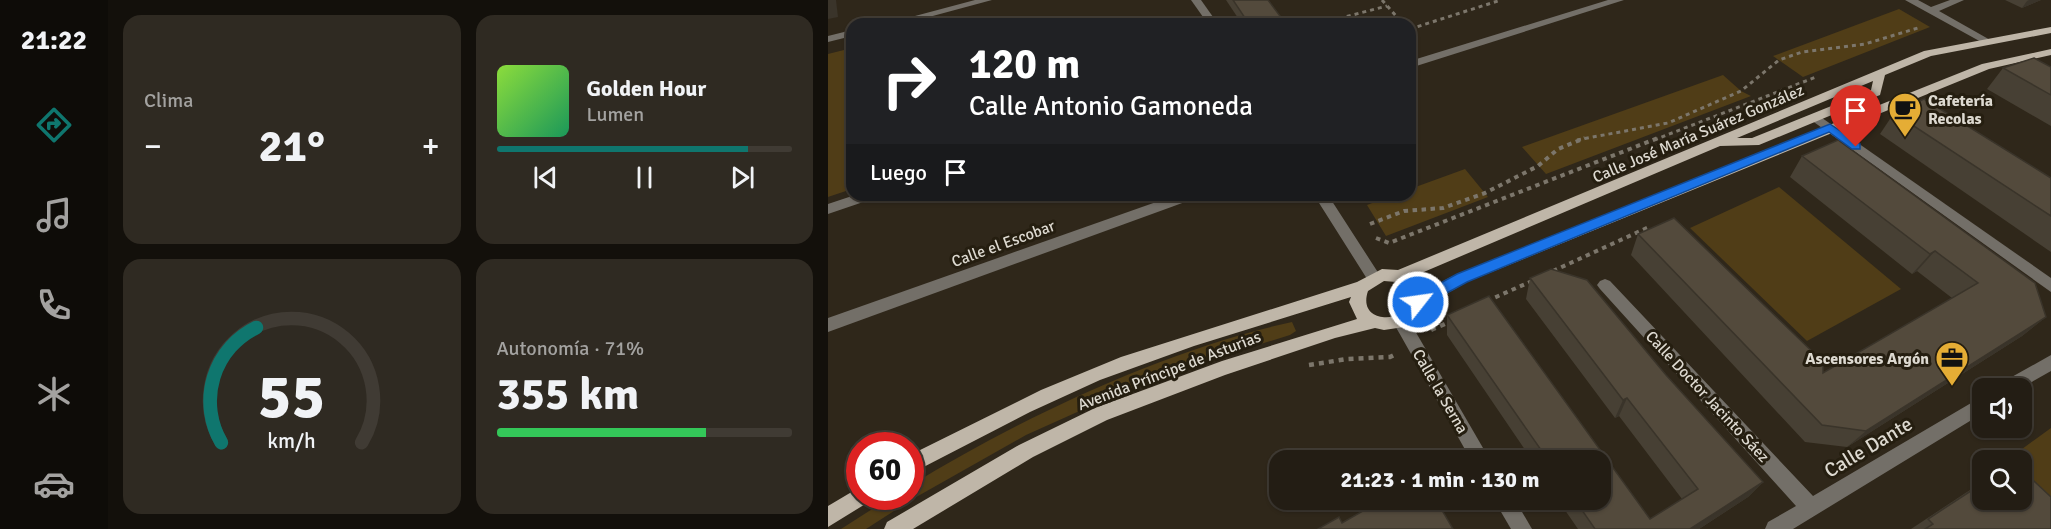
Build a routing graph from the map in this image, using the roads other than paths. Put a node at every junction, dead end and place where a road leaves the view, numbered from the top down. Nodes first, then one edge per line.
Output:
1 (987, 0) edge
2 (1196, 0) edge
3 (1619, 0) edge
4 (1910, 0) edge
5 (1959, 0) edge
6 (1931, 11) junction
7 (934, 18) edge
8 (1209, 18) edge
9 (2051, 30) edge
10 (846, 34) edge
11 (828, 39) edge
12 (1987, 41) junction
13 (2051, 52) edge
14 (1416, 63) edge
15 (1880, 74) junction
16 (1815, 117) junction
17 (1830, 128) junction
18 (1716, 143) junction
19 (852, 201) edge
20 (1174, 201) edge
21 (1324, 201) edge
22 (828, 209) edge
23 (1399, 276) junction
24 (1368, 282) junction
25 (1605, 285) dead end
26 (2051, 286) edge
27 (1418, 302) junction
28 (1401, 321) junction
29 (1373, 322) junction
30 (828, 325) edge
31 (2051, 362) edge
32 (2024, 378) edge
33 (1972, 411) edge
34 (1475, 450) edge
35 (924, 458) edge
36 (846, 505) edge
37 (1810, 507) junction
38 (1510, 510) edge
39 (828, 517) edge
40 (894, 529) edge
41 (1522, 529) edge
42 (1775, 529) edge

1 - 7 street
2 - 8 street
3 - 14 street
4 - 6 street
5 - 6 street
6 - 12 street
9 - 12 main road, Calle José María Suárez González
10 - 11 street
12 - 15 main road, Calle José María Suárez González
13 - 17 main road
15 - 16 main road
15 - 18 main road, Calle José María Suárez González
16 - 17 street
16 - 18 main road
17 - 26 street
17 - 27 main road
18 - 23 main road, Calle José María Suárez González
19 - 22 street
20 - 30 street, Calle el Escobar
21 - 24 street
23 - 24 main road
23 - 27 main road
24 - 29 main road
24 - 35 main road, Avenida Príncipe de Asturias
25 - 37 street, Calle Doctor Jacinto Sáez
27 - 28 main road
28 - 29 main road
28 - 34 street, Calle la Serna
29 - 40 main road, Avenida Príncipe de Asturias
31 - 32 street
33 - 37 street, Calle Dante
36 - 39 main road
37 - 42 street, Calle Dante
38 - 41 street

